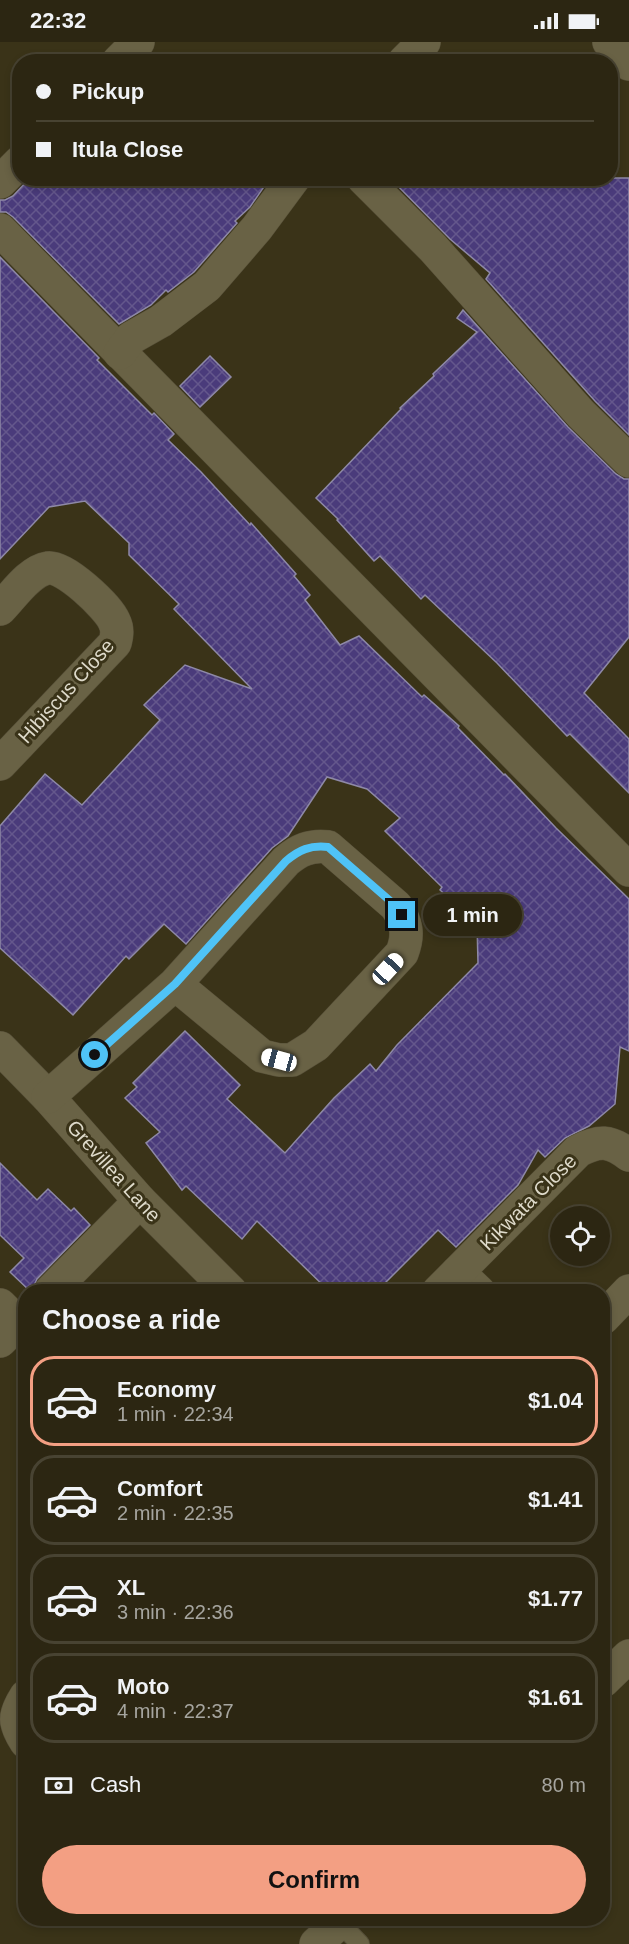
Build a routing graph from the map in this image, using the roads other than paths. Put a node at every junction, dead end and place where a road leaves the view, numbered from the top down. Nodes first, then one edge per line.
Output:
1 (138, 42) edge
2 (424, 42) edge
3 (609, 42) edge
4 (126, 54) edge
5 (412, 54) edge
6 (629, 63) edge
7 (12, 170) edge
8 (0, 182) edge
9 (288, 186) edge
10 (371, 186) edge
11 (0, 230) edge
12 (120, 353) junction
13 (629, 460) edge
14 (0, 609) edge
15 (0, 764) edge
16 (629, 870) edge
17 (175, 984) junction
18 (0, 1048) edge
19 (48, 1097) junction
20 (629, 1155) edge
21 (140, 1201) junction
22 (58, 1284) edge
23 (223, 1284) edge
24 (459, 1284) edge
25 (629, 1291) edge
26 (610, 1311) edge
27 (18, 1710) edge
28 (18, 1728) edge

1 - 4 street
2 - 5 street
3 - 6 street
7 - 8 street
9 - 12 street
10 - 13 street
11 - 12 street
12 - 16 street
14 - 15 street, Hibiscus Close
17 - 17 street
17 - 19 street
18 - 19 street, Grevillea Lane
19 - 21 street, Grevillea Lane
20 - 24 street, Kikwata Close
21 - 22 street
21 - 23 street, Grevillea Lane
25 - 26 street
27 - 28 street

